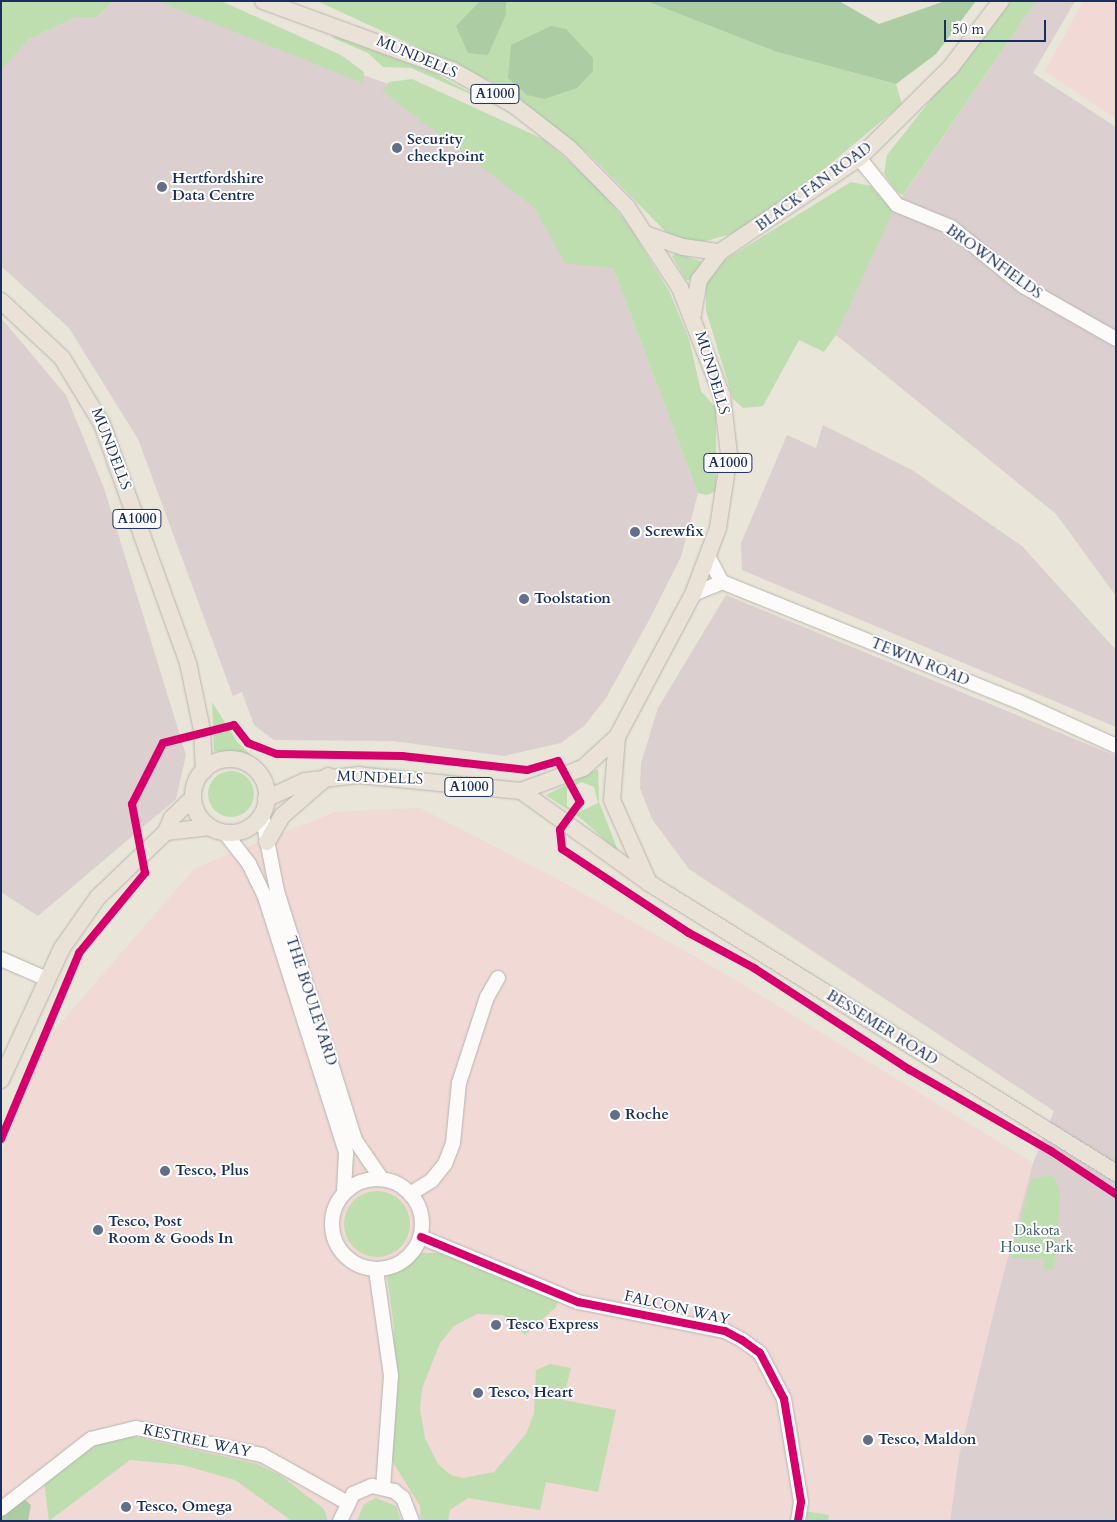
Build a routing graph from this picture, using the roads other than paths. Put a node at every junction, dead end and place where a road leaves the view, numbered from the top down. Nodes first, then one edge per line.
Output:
1 (263, 1) edge
2 (1001, 1) edge
3 (299, 8) edge
4 (859, 158) junction
5 (648, 235) junction
6 (720, 252) junction
7 (1, 301) edge
8 (694, 314) junction
9 (1116, 339) edge
10 (709, 558) junction
11 (722, 582) junction
12 (693, 594) junction
13 (617, 736) junction
14 (1116, 746) edge
15 (204, 771) junction
16 (328, 776) junction
17 (521, 791) junction
18 (193, 798) junction
19 (266, 799) junction
20 (262, 815) junction
21 (210, 827) junction
22 (166, 832) junction
23 (225, 833) junction
24 (267, 842) junction
25 (650, 883) junction
26 (1, 959) edge
27 (45, 978) junction
28 (498, 978) dead end
29 (1, 1080) edge
30 (1116, 1173) edge
31 (381, 1178) junction
32 (344, 1191) junction
33 (410, 1194) junction
34 (421, 1237) junction
35 (376, 1270) junction
36 (383, 1487) junction
37 (346, 1502) junction
38 (1, 1509) edge
39 (340, 1521) edge
40 (412, 1521) edge
41 (798, 1521) edge

1 - 3 main road, MUNDELLS / A1000
2 - 4 main road, BLACK FAN ROAD
3 - 5 main road, MUNDELLS / A1000
4 - 6 main road, BLACK FAN ROAD
4 - 9 street, BROWNFIELDS
5 - 6 main road
5 - 8 main road, MUNDELLS / A1000
6 - 8 main road, BLACK FAN ROAD
7 - 15 main road, MUNDELLS / A1000
8 - 10 main road, MUNDELLS / A1000
10 - 11 street
10 - 12 main road, MUNDELLS / A1000
11 - 12 street
11 - 14 street, TEWIN ROAD
12 - 13 main road, MUNDELLS / A1000
13 - 17 main road, MUNDELLS / A1000
13 - 25 main road, A1000
15 - 18 main road, A1000
15 - 19 main road
16 - 17 main road, MUNDELLS / A1000
16 - 19 main road, MUNDELLS / A1000
16 - 24 main road
17 - 25 main road, BESSEMER ROAD / A1000
18 - 21 main road
18 - 22 main road, A1000
19 - 20 main road
20 - 23 main road
20 - 24 street, THE BOULEVARD
21 - 22 main road
21 - 23 main road
22 - 27 main road, A1000
23 - 32 street, THE BOULEVARD
24 - 31 street, THE BOULEVARD
25 - 30 main road, BESSEMER ROAD / A1000
26 - 27 street
27 - 29 main road, A1000
28 - 33 street
31 - 32 street
31 - 33 street
32 - 35 street
33 - 34 street
34 - 35 street
34 - 41 street, FALCON WAY
35 - 36 street
36 - 37 street
36 - 40 street
37 - 38 street, KESTREL WAY
37 - 39 street

